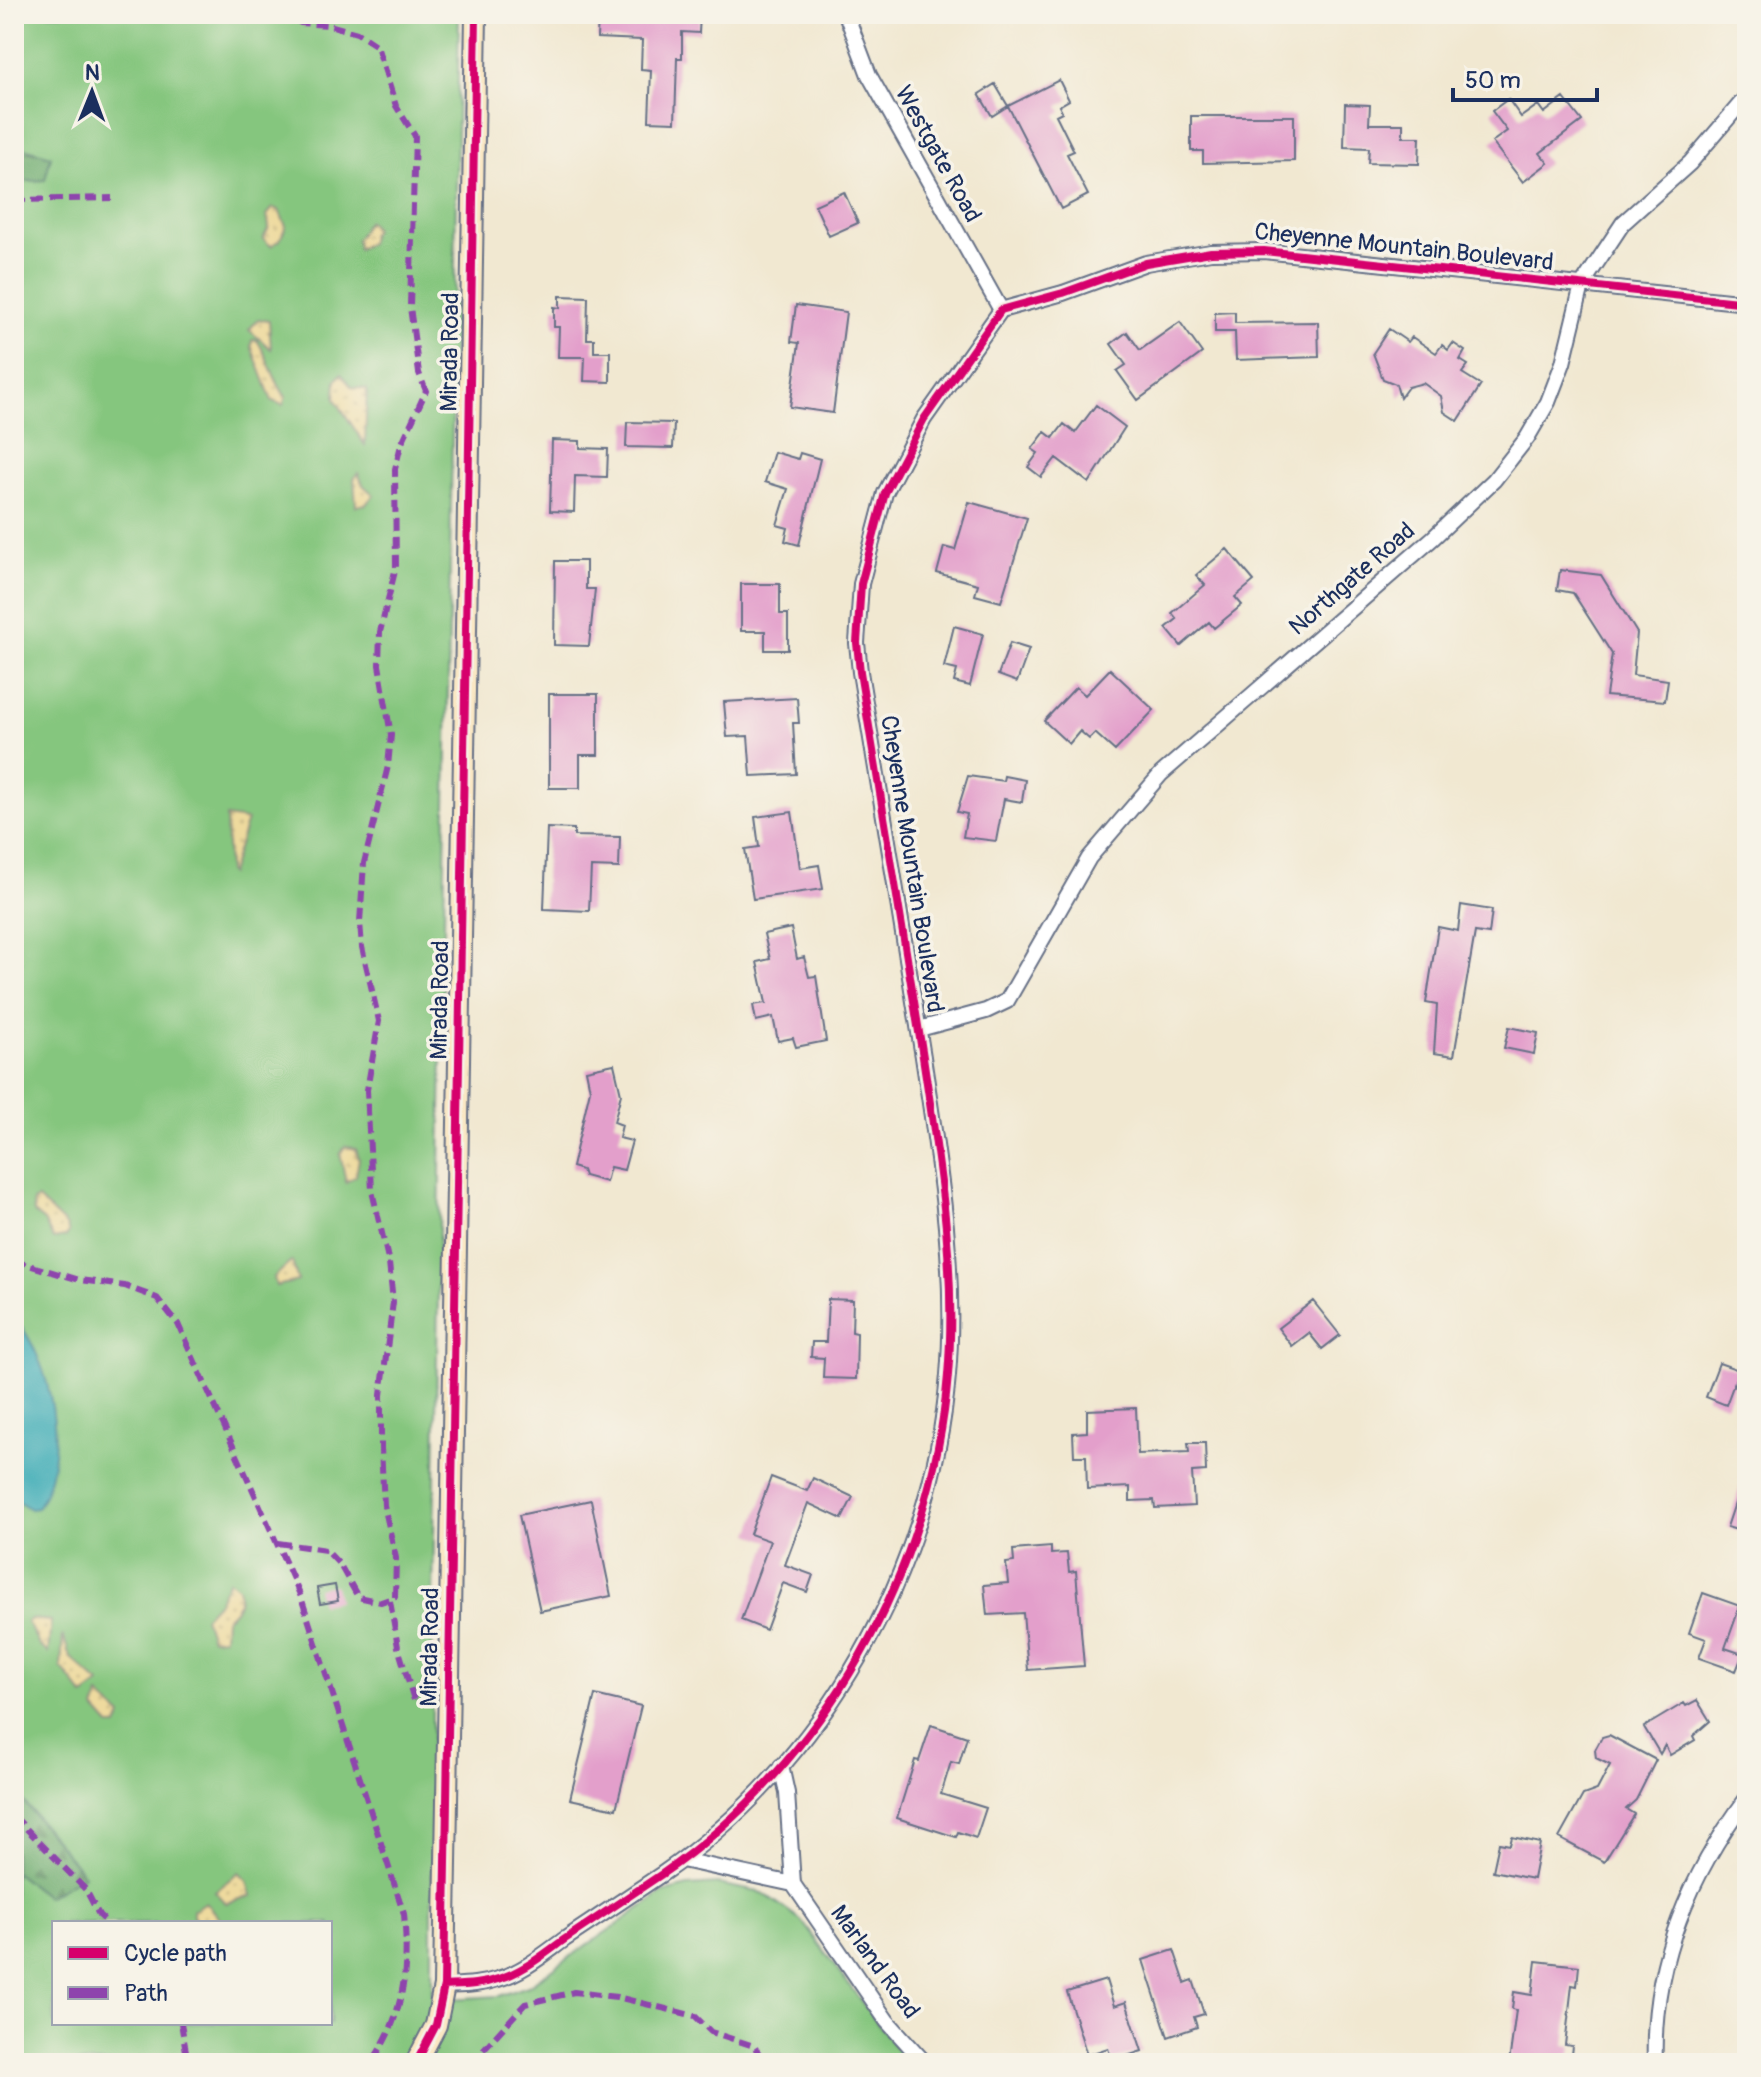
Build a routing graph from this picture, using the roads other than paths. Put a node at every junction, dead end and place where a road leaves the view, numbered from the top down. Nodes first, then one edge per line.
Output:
1 (476, 14) edge
2 (846, 14) edge
3 (1747, 96) edge
4 (1582, 285) junction
5 (1747, 303) edge
6 (1001, 310) junction
7 (919, 1029) junction
8 (781, 1766) junction
9 (1747, 1798) edge
10 (682, 1860) junction
11 (793, 1884) junction
12 (444, 1986) junction
13 (416, 2063) edge
14 (925, 2063) edge
15 (1655, 2063) edge

1 - 12 street, Mirada Road
2 - 6 street, Westgate Road
3 - 4 street, Northgate Road
4 - 5 street, Cheyenne Mountain Boulevard
4 - 6 street, Cheyenne Mountain Boulevard
4 - 7 street, Northgate Road
6 - 7 street, Cheyenne Mountain Boulevard
7 - 8 street, Cheyenne Mountain Boulevard
8 - 10 street, Cheyenne Mountain Boulevard
8 - 11 street
9 - 15 street
10 - 11 street
10 - 12 street, Cheyenne Mountain Boulevard
11 - 14 street, Marland Road
12 - 13 street, Mirada Road

